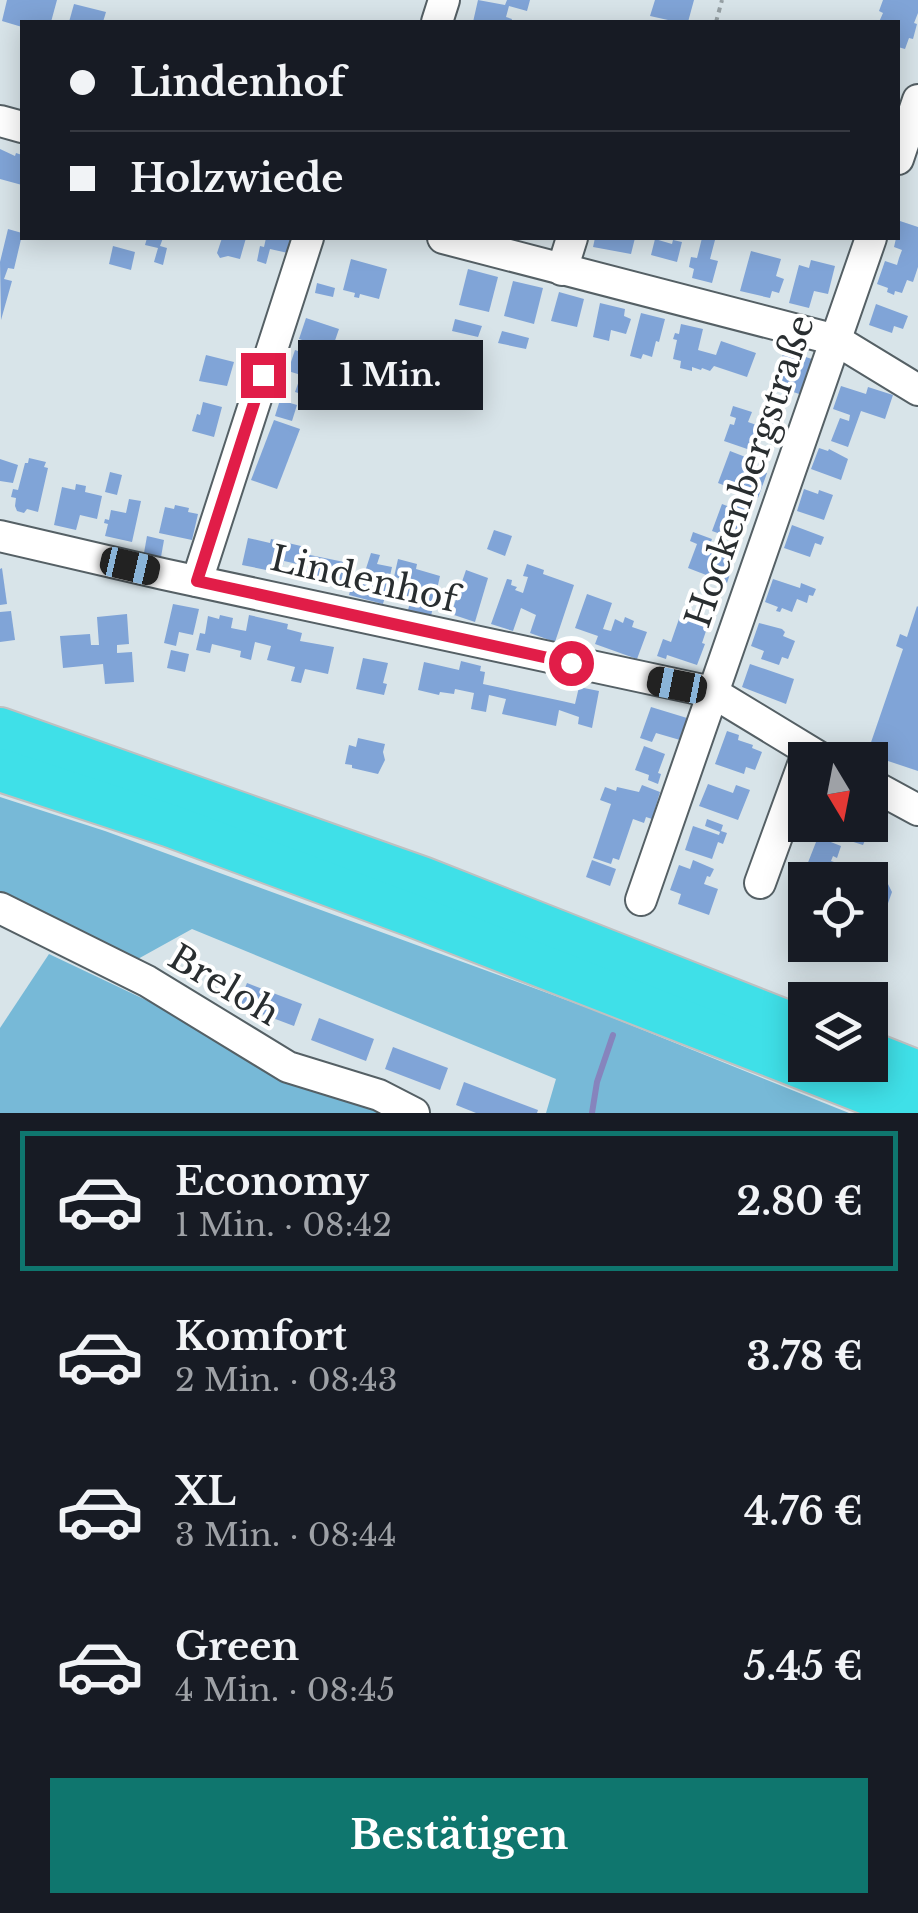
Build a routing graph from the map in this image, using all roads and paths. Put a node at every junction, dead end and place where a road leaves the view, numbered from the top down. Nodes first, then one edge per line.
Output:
1 (918, 100) edge
2 (900, 153) edge
3 (307, 240) edge
4 (450, 240) edge
5 (571, 240) edge
6 (870, 240) edge
7 (562, 270) junction
8 (836, 340) junction
9 (918, 390) edge
10 (0, 536) edge
11 (197, 581) junction
12 (712, 692) junction
13 (0, 729) edge
14 (793, 742) edge
15 (0, 770) edge
16 (888, 794) edge
17 (918, 810) edge
18 (788, 820) edge
19 (760, 883) dead end
20 (641, 900) dead end
21 (0, 908) edge
22 (788, 1022) edge
23 (888, 1047) edge
24 (918, 1053) edge
25 (888, 1060) edge
26 (918, 1072) edge
27 (414, 1113) edge
28 (918, 1113) edge

1 - 2 street
3 - 11 street
4 - 7 street
5 - 7 street
6 - 8 street, Hockenbergstraße
7 - 8 street
8 - 9 street
8 - 12 street, Hockenbergstraße
10 - 11 street, Lindenhof
11 - 12 street, Lindenhof
12 - 14 street
12 - 20 street, Hockenbergstraße
13 - 22 highway
15 - 28 highway
16 - 17 street
18 - 19 street
21 - 27 street, Breloh
23 - 24 highway
25 - 26 highway

